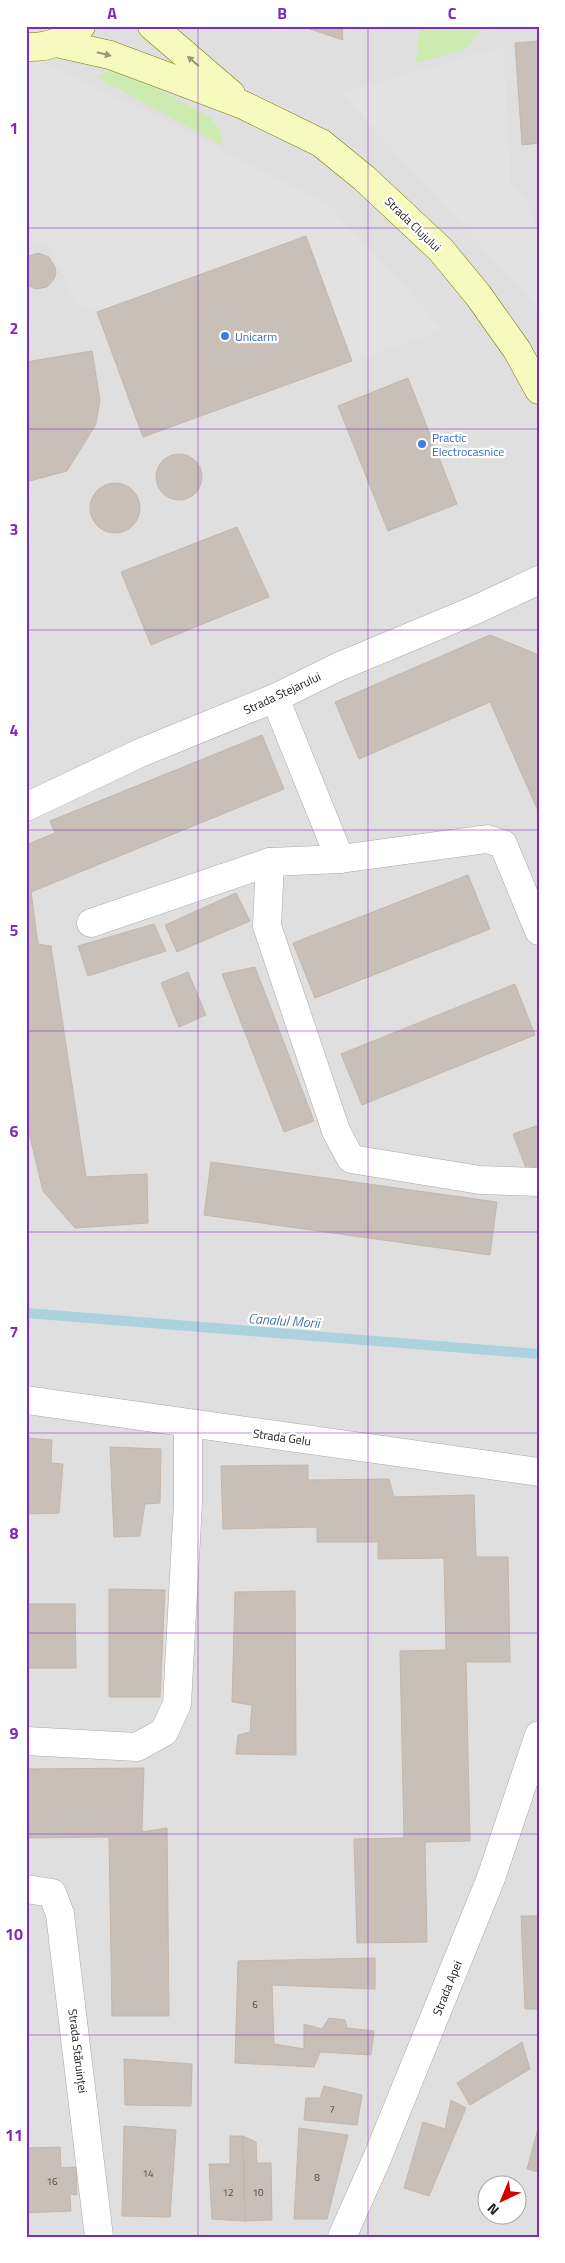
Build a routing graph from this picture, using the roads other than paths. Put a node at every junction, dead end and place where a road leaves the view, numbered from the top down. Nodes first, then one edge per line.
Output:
1 (80, 26) edge
2 (152, 26) edge
3 (57, 43) junction
4 (26, 47) edge
5 (243, 105) junction
6 (539, 390) edge
7 (539, 580) edge
8 (275, 698) junction
9 (26, 807) edge
10 (340, 859) junction
11 (270, 862) junction
12 (91, 923) dead end
13 (539, 931) edge
14 (539, 1182) edge
15 (27, 1394) edge
16 (188, 1424) junction
17 (539, 1472) edge
18 (539, 1735) edge
19 (26, 1741) edge
20 (26, 1889) edge
21 (99, 2237) edge
22 (342, 2237) edge

1 - 3 main road, Strada Clujului
5 -> 2 main road, Strada Clujului
3 - 4 main road, Strada Clujului
3 -> 5 main road, Strada Clujului
5 - 6 main road, Strada Clujului
7 - 8 street, Strada Stejarului
8 - 9 street, Strada Stejarului
8 - 10 street
10 - 11 street
10 - 13 street
11 - 12 street
11 - 14 street
15 - 16 street, Strada Gelu
16 - 17 street, Strada Gelu
16 - 19 street
18 - 22 street, Strada Apei
20 - 21 street, Strada Stăruinței

